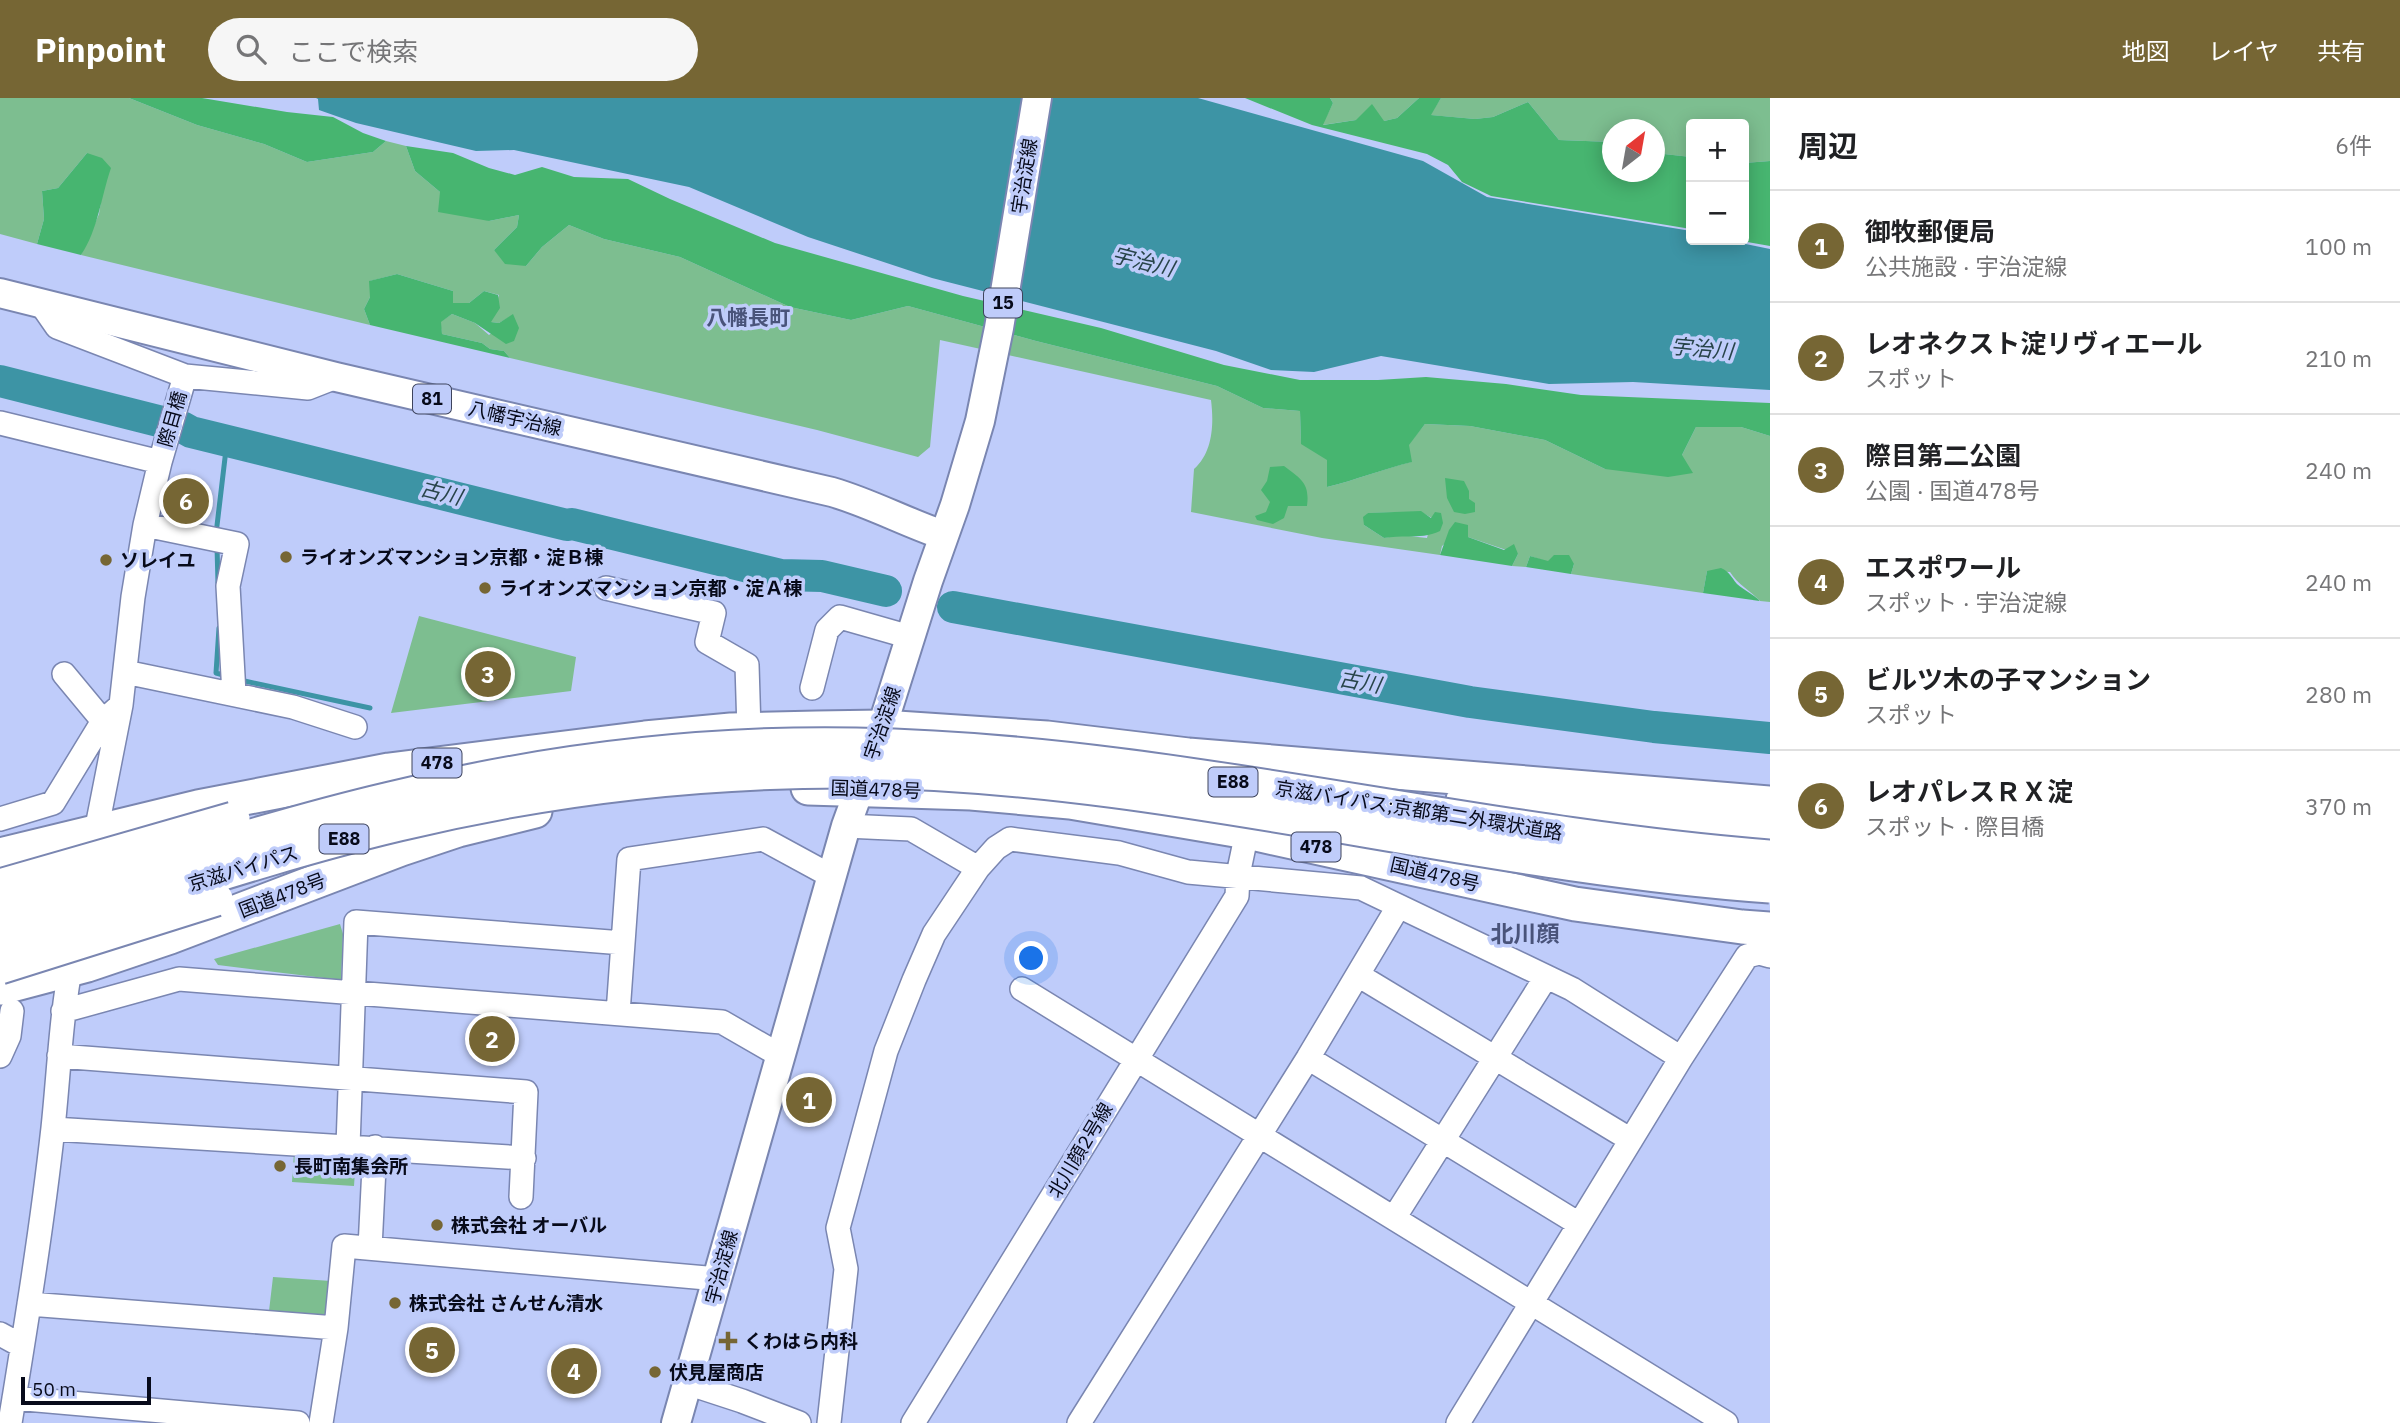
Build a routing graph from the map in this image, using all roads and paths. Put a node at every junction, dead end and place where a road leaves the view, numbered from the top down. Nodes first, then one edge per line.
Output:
1 (1037, 98) edge
2 (0, 293) edge
3 (41, 304) junction
4 (185, 376) junction
5 (336, 377) junction
6 (0, 422) edge
7 (159, 462) junction
8 (145, 525) junction
9 (943, 535) junction
10 (606, 588) dead end
11 (910, 637) junction
12 (125, 672) junction
13 (64, 674) dead end
14 (812, 688) dead end
15 (234, 694) junction
16 (121, 705) junction
17 (103, 721) junction
18 (355, 727) dead end
19 (882, 727) junction
20 (748, 730) junction
21 (565, 746) junction
22 (1188, 755) junction
23 (694, 763) junction
24 (860, 788) junction
25 (1770, 803) edge
26 (523, 813) junction
27 (0, 819) edge
28 (846, 826) junction
29 (96, 830) junction
30 (1247, 832) junction
31 (1770, 833) edge
32 (0, 855) edge
33 (1360, 857) junction
34 (1770, 857) edge
35 (978, 868) junction
36 (1238, 875) junction
37 (831, 876) junction
38 (0, 886) edge
39 (1770, 886) edge
40 (1398, 907) junction
41 (1770, 908) edge
42 (0, 913) edge
43 (1756, 928) edge
44 (0, 942) edge
45 (623, 943) junction
46 (1770, 956) edge
47 (0, 967) edge
48 (69, 970) junction
49 (1358, 975) junction
50 (1546, 977) junction
51 (1022, 989) dead end
52 (354, 993) junction
53 (6, 1000) edge
54 (63, 1012) junction
55 (618, 1013) junction
56 (1696, 1035) junction
57 (0, 1056) edge
58 (59, 1056) junction
59 (781, 1056) junction
60 (1308, 1058) junction
61 (1495, 1058) junction
62 (1681, 1058) junction
63 (1135, 1059) junction
64 (351, 1079) junction
65 (53, 1129) junction
66 (1258, 1135) junction
67 (1443, 1140) junction
68 (1631, 1140) junction
69 (348, 1146) junction
70 (375, 1147) junction
71 (524, 1158) junction
72 (521, 1197) dead end
73 (1394, 1218) junction
74 (1579, 1224) junction
75 (370, 1248) junction
76 (718, 1279) junction
77 (1531, 1303) junction
78 (29, 1304) junction
79 (336, 1328) junction
80 (0, 1334) edge
81 (22, 1346) junction
82 (687, 1383) junction
83 (14, 1398) junction
84 (10, 1423) edge
85 (298, 1423) edge
86 (321, 1423) edge
87 (676, 1423) edge
88 (799, 1423) edge
89 (829, 1423) edge
90 (913, 1423) edge
91 (1079, 1423) edge
92 (1458, 1423) edge
93 (1726, 1423) edge

1 - 9 main road, 宇治淀線 / 15
2 - 3 main road, 八幡宇治線 / 81
3 - 4 street
3 - 5 main road, 八幡宇治線 / 81
4 - 5 street
4 - 7 street, 際目橋
5 - 9 main road, 八幡宇治線 / 81
6 - 7 street
7 - 8 street, 際目橋
8 - 12 street, 際目橋
8 - 15 street
9 - 11 main road, 宇治淀線 / 15
10 - 20 street
11 - 14 street
11 - 19 main road, 宇治淀線 / 15
12 - 15 street
12 - 16 street, 際目橋
13 - 17 street
15 - 18 street
16 - 17 street
16 - 29 street, 際目橋
17 - 27 street
19 - 20 highway, 478
19 - 22 highway, 478
19 - 24 main road, 宇治淀線 / 15
20 - 21 highway, 478
21 - 29 highway, 478
21 - 38 highway, bridge
22 - 25 highway, 478
22 - 31 highway
23 - 34 highway, 京滋バイパス;京都第二外環状道路 / E88, bridge
23 - 39 highway, 京滋バイパス;京都第二外環状道路 / E88, bridge
23 - 42 highway, 京滋バイパス / E88, bridge
23 - 44 highway, 京滋バイパス / E88, bridge
24 - 26 highway, 国道478号 / 478
24 - 28 main road, 宇治淀線 / 15
24 - 30 highway, 国道478号 / 478
26 - 47 highway, bridge
26 - 48 highway, 国道478号 / 478
28 - 35 street
28 - 37 main road, 宇治淀線 / 15
29 - 32 highway, 478
29 - 48 street, 際目橋
30 - 33 highway, 国道478号 / 478
30 - 36 street, 北川顔2号線
33 - 41 highway
33 - 43 highway, 国道478号 / 478
35 - 36 street
35 - 89 street
36 - 40 street
36 - 63 street, 北川顔2号線
37 - 45 street
37 - 59 main road, 宇治淀線 / 15
40 - 49 street
40 - 50 street
43 - 56 street
45 - 52 street
45 - 55 street
46 - 56 street
48 - 53 highway, 国道478号 / 478
48 - 54 street, 際目橋
49 - 60 street
49 - 61 street
50 - 61 street
50 - 62 street
51 - 63 street
52 - 54 street
52 - 55 street
52 - 64 street
53 - 57 street
54 - 58 street, 際目橋
55 - 59 street
56 - 62 street
58 - 64 street
58 - 65 street, 際目橋
59 - 76 main road, 宇治淀線 / 15
60 - 66 street
60 - 67 street
61 - 67 street
61 - 68 street
62 - 68 street
63 - 66 street
63 - 90 street, 北川顔2号線
64 - 69 street
64 - 71 street
65 - 69 street
65 - 78 street, 際目橋
66 - 73 street
66 - 91 street
67 - 73 street
67 - 74 street
68 - 74 street
69 - 70 street
70 - 71 street
70 - 75 street
71 - 72 street
73 - 77 street
74 - 77 street
75 - 76 street
75 - 79 street
76 - 82 main road, 宇治淀線 / 15
77 - 92 street
77 - 93 street
78 - 79 street
78 - 81 street, 際目橋
79 - 86 street
80 - 81 street
81 - 83 street, 際目橋
82 - 87 main road, 宇治淀線 / 15
82 - 88 street
83 - 84 street, 際目橋
83 - 85 street

